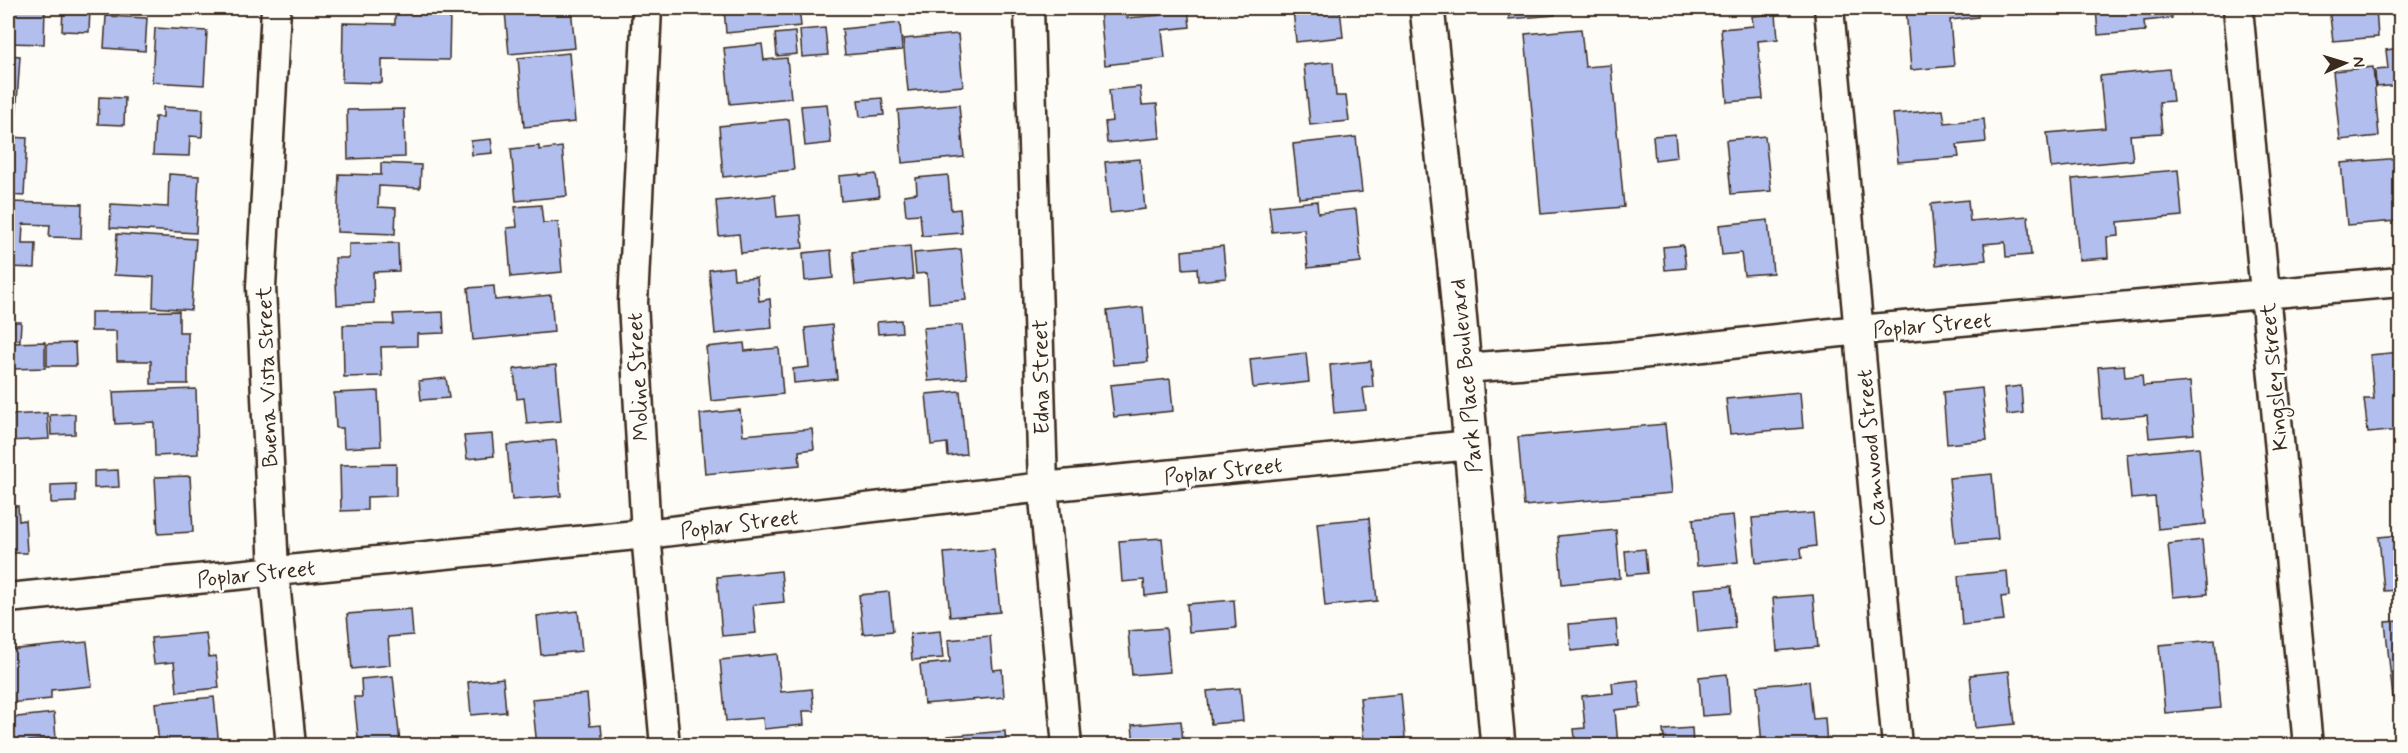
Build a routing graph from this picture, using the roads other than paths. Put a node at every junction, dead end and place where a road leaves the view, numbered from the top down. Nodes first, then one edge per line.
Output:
1 (276, 8) edge
2 (647, 8) edge
3 (1029, 8) edge
4 (1427, 8) edge
5 (1829, 8) edge
6 (2238, 8) edge
7 (2400, 282) edge
8 (2265, 294) junction
9 (1859, 330) junction
10 (1464, 368) junction
11 (1471, 445) junction
12 (1043, 488) junction
13 (645, 534) junction
14 (274, 571) junction
15 (8, 597) edge
16 (291, 746) edge
17 (665, 746) edge
18 (1067, 746) edge
19 (1498, 746) edge
20 (1897, 746) edge
21 (2308, 746) edge

1 - 14 street, Buena Vista Street
2 - 13 street, Moline Street
3 - 12 street, Edna Street
4 - 10 main road, Park Place Boulevard
5 - 9 street, Camwood Street
6 - 8 street, Kingsley Street
7 - 8 street, Poplar Street
8 - 9 street, Poplar Street
8 - 21 street, Kingsley Street
9 - 10 street, Poplar Street
9 - 20 street, Camwood Street
10 - 11 main road, Park Place Boulevard
11 - 12 street, Poplar Street
11 - 19 main road, Park Place Boulevard
12 - 13 street, Poplar Street
12 - 18 street, Edna Street
13 - 14 street, Poplar Street
13 - 17 street, Moline Street
14 - 15 street, Poplar Street
14 - 16 street, Buena Vista Street

